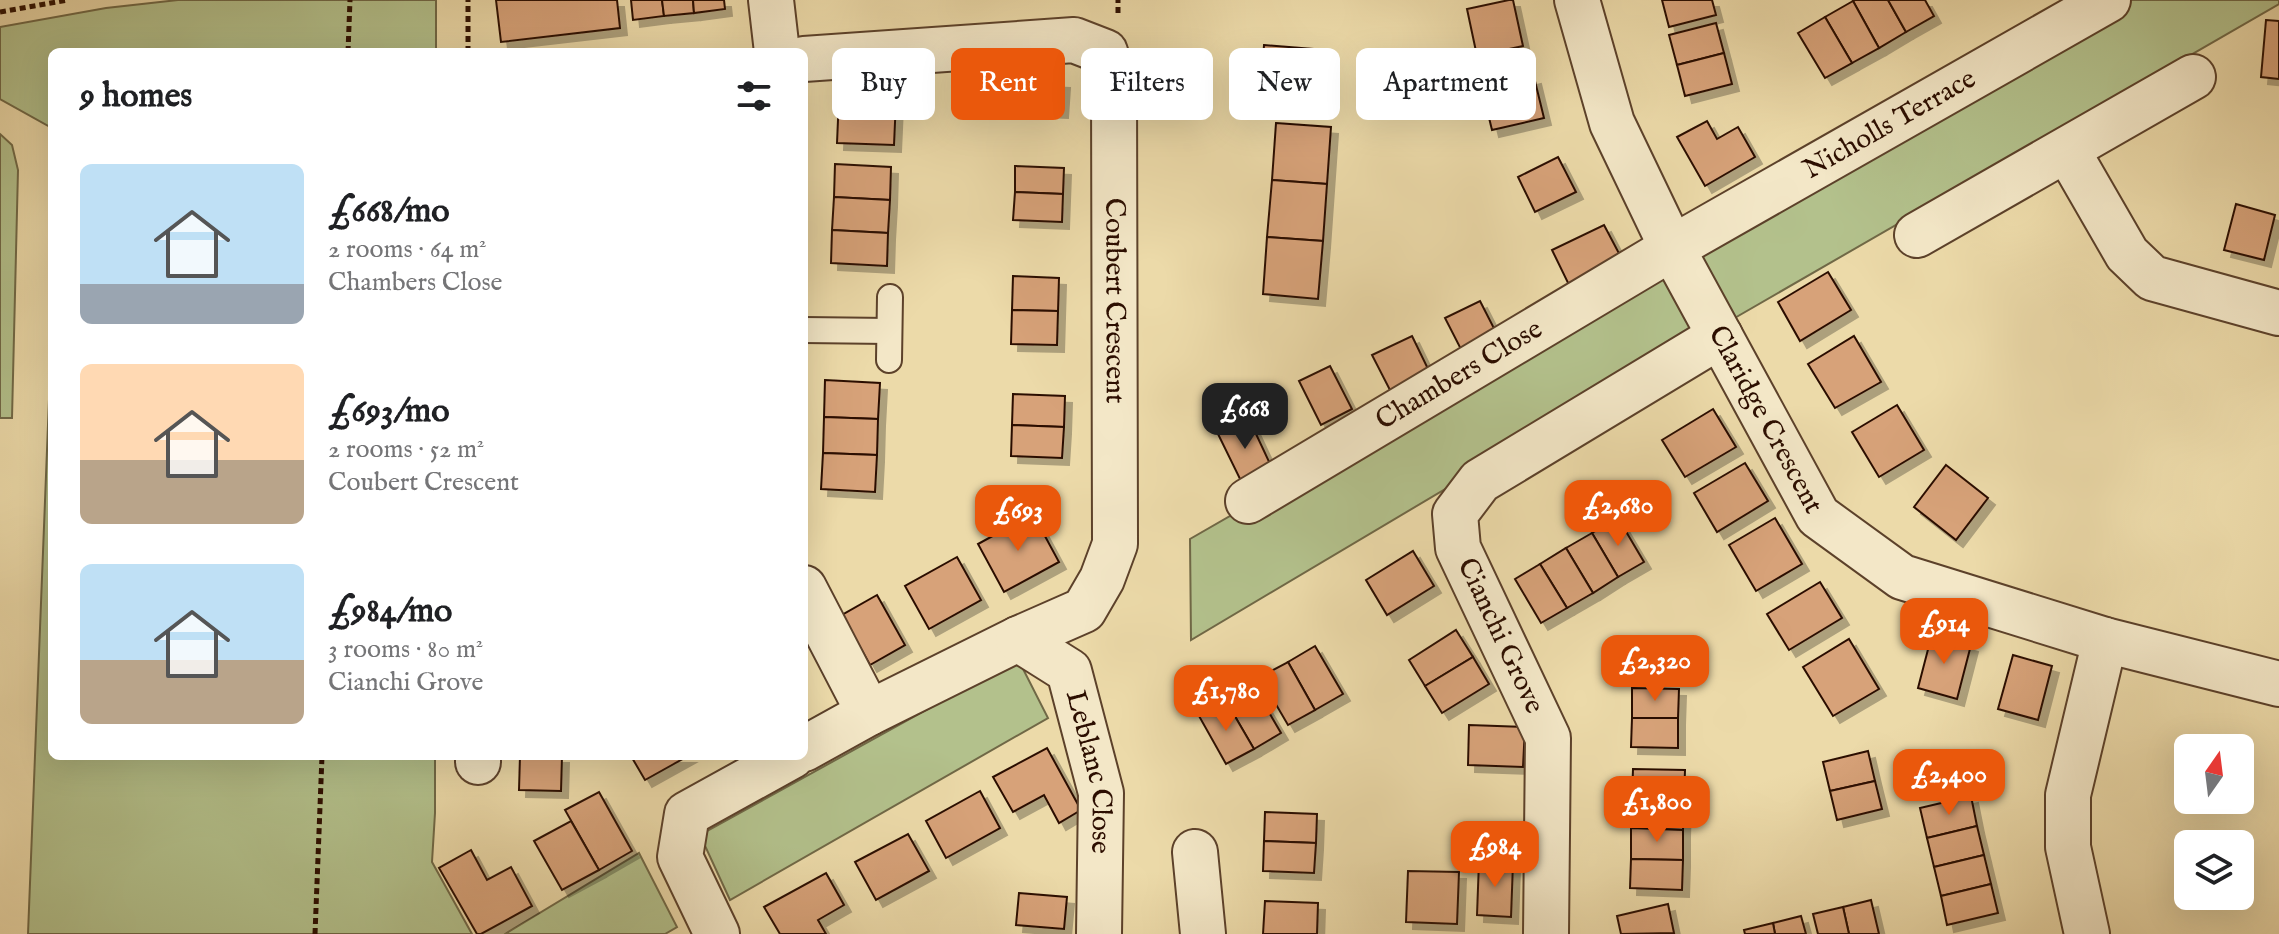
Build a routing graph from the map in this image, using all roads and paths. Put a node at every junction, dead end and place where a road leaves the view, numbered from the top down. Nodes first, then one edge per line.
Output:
1 (68, 0) edge
2 (350, 0) edge
3 (468, 0) edge
4 (771, 0) edge
5 (1577, 0) edge
6 (2090, 4) edge
7 (0, 12) edge
8 (348, 48) edge
9 (468, 48) edge
10 (777, 48) edge
11 (808, 59) edge
12 (2193, 77) dead end
13 (2067, 150) junction
14 (1917, 235) dead end
15 (1672, 248) junction
16 (890, 297) dead end
17 (2279, 313) edge
18 (808, 330) edge
19 (889, 331) junction
20 (1720, 336) junction
21 (889, 360) dead end
22 (1248, 501) dead end
23 (808, 596) edge
24 (1018, 639) junction
25 (2105, 640) junction
26 (2279, 684) edge
27 (869, 713) junction
28 (808, 747) edge
29 (322, 760) edge
30 (785, 760) edge
31 (1195, 852) dead end
32 (315, 934) edge
33 (717, 934) edge
34 (1099, 934) edge
35 (1203, 934) edge
36 (1546, 934) edge
37 (2087, 934) edge

1 - 7 path
2 - 8 path
3 - 9 path
4 - 10 street
5 - 15 street, Claridge Crescent
6 - 15 street, Nicholls Terrace
11 - 24 street, Coubert Crescent
12 - 13 street
13 - 14 street
13 - 17 street
15 - 20 street, Claridge Crescent
15 - 22 street, Chambers Close
16 - 19 lane
18 - 19 lane
19 - 21 lane
20 - 25 street, Claridge Crescent
20 - 36 street, Cianchi Grove
23 - 27 street
24 - 27 street, Coubert Crescent
24 - 34 street, Leblanc Close
25 - 26 street, Claridge Crescent
25 - 37 street
27 - 28 street, Coubert Crescent
29 - 32 path
30 - 33 street
31 - 35 street

